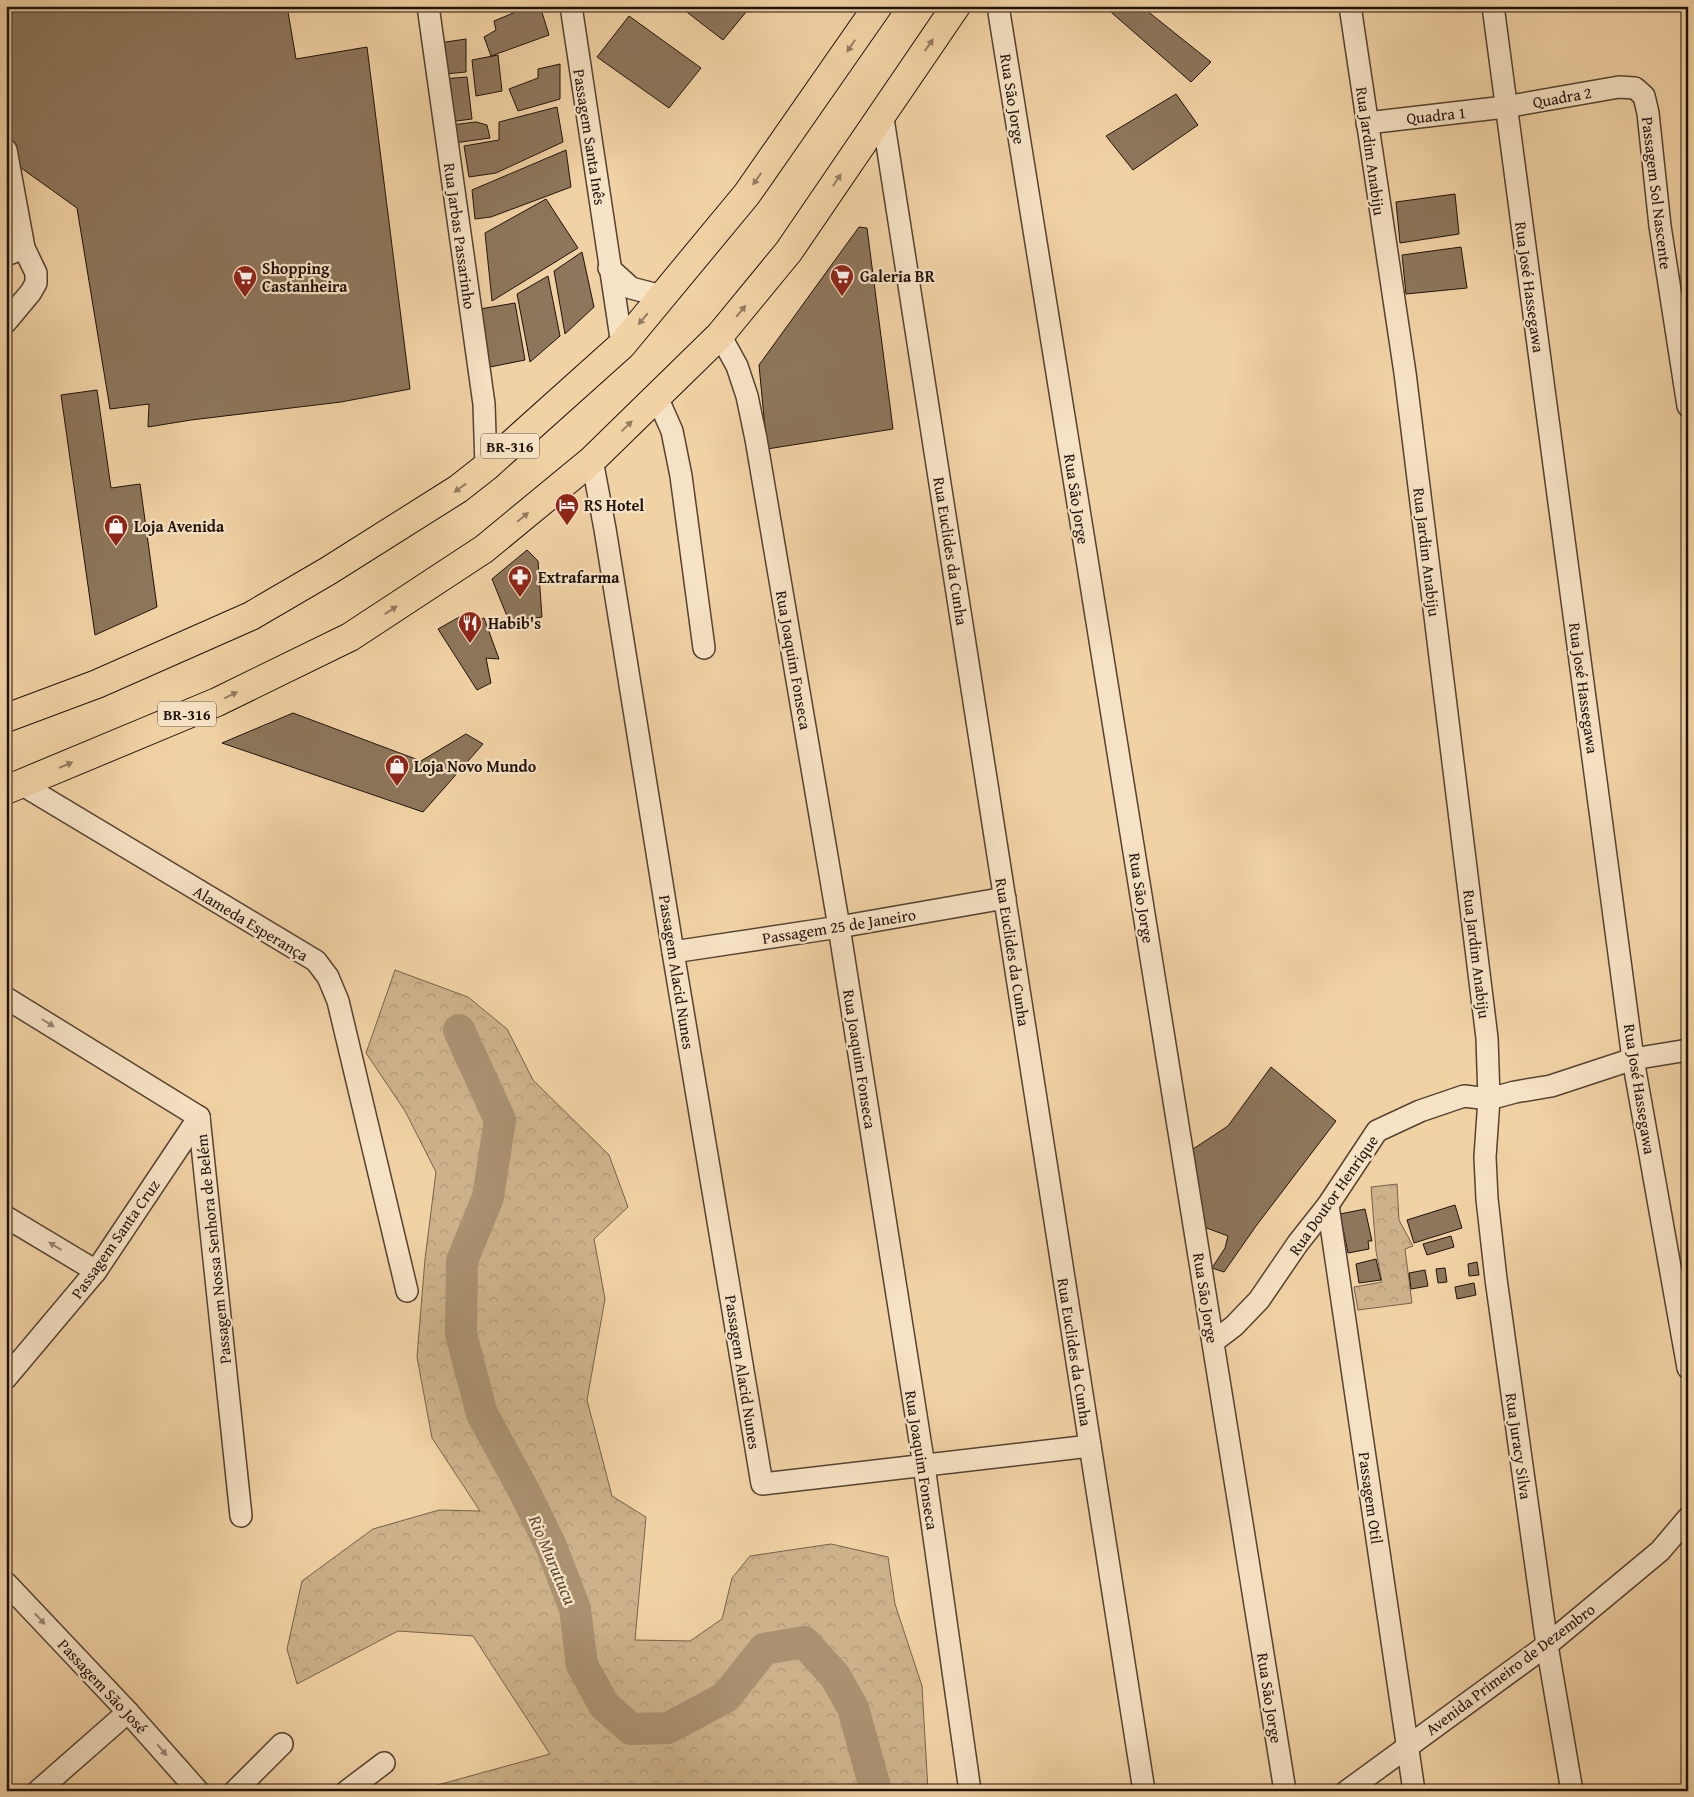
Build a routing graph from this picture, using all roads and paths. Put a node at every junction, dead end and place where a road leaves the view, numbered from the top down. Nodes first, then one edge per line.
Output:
1 (428, 6) edge
2 (570, 6) edge
3 (878, 6) edge
4 (956, 6) edge
5 (998, 6) edge
6 (1350, 6) edge
7 (1493, 6) edge
8 (1620, 87) joint
9 (1506, 108) junction
10 (882, 112) junction
11 (1367, 123) junction
12 (6, 150) edge
13 (15, 251) edge
14 (609, 268) junction
15 (662, 296) junction
16 (6, 322) edge
17 (720, 335) junction
18 (622, 345) junction
19 (658, 397) junction
20 (1688, 406) edge
21 (592, 460) junction
22 (486, 467) junction
23 (704, 648) dead end
24 (6, 718) edge
25 (14, 787) edge
26 (1005, 898) junction
27 (839, 927) junction
28 (673, 952) junction
29 (6, 998) edge
30 (1688, 1050) edge
31 (1633, 1059) junction
32 (1489, 1099) junction
33 (199, 1117) junction
34 (1328, 1205) junction
35 (6, 1217) edge
36 (96, 1271) junction
37 (407, 1291) dead end
38 (1213, 1342) junction
39 (1688, 1368) edge
40 (6, 1378) edge
41 (1090, 1446) junction
42 (924, 1466) junction
43 (242, 1516) dead end
44 (1688, 1518) edge
45 (6, 1583) edge
46 (1547, 1645) junction
47 (128, 1712) junction
48 (282, 1744) dead end
49 (1407, 1746) junction
50 (384, 1763) dead end
51 (38, 1791) edge
52 (198, 1791) edge
53 (235, 1791) edge
54 (347, 1791) edge
55 (970, 1791) edge
56 (1144, 1791) edge
57 (1285, 1791) edge
58 (1348, 1791) edge
59 (1414, 1791) edge
60 (1572, 1791) edge

1 - 22 street, Rua Jarbas Passarinho
2 - 14 street, Passagem Santa Inês
3 -> 15 highway, BR-316
10 -> 4 highway, BR-316
5 - 38 street, Rua São Jorge
6 - 11 street, Rua Jardim Anabiju
7 - 9 street, Rua José Hassegawa
8 - 9 street, Quadra 2
8 - 20 street, Passagem Sol Nascente
9 - 11 street, Quadra 1
9 - 31 street, Rua José Hassegawa
17 -> 10 highway, BR-316
10 - 26 street, Rua Euclides da Cunha
11 - 32 street, Rua Jardim Anabiju
12 - 13 street
13 - 16 street
14 - 15 street
14 - 18 street, Passagem Santa Inês
15 -> 18 highway, BR-316
17 - 19 highway, BR-316
17 - 27 street, Rua Joaquim Fonseca
18 - 22 highway, BR-316
21 -> 19 highway, BR-316
19 - 23 street
25 -> 21 highway, BR-316
21 - 28 street, Passagem Alacid Nunes
22 -> 24 highway, BR-316
25 - 37 street, Alameda Esperança
26 - 27 street, Passagem 25 de Janeiro
26 - 41 street, Rua Euclides da Cunha
27 - 28 street, Passagem 25 de Janeiro
27 - 42 street, Rua Joaquim Fonseca
28 - 42 street, Passagem Alacid Nunes
29 -> 33 street, Passagem Nossa Senhora de Belém
30 - 31 street, Rua Doutor Henrique
31 - 32 street, Rua Doutor Henrique
31 - 39 street, Rua José Hassegawa
32 - 34 street, Rua Doutor Henrique
32 - 46 street, Rua Juracy Silva
33 - 36 street, Passagem Santa Cruz
33 - 43 street, Passagem Nossa Senhora de Belém
34 - 38 street, Rua Doutor Henrique
34 - 49 street, Passagem Otil
36 -> 35 street
36 - 40 street, Passagem Santa Cruz
38 - 57 street, Rua São Jorge
41 - 42 street
41 - 56 street, Rua Euclides da Cunha
42 - 55 street, Rua Joaquim Fonseca
44 - 46 street, Avenida Primeiro de Dezembro
45 -> 47 street, Passagem São José
46 - 49 street, Avenida Primeiro de Dezembro
46 - 60 street, Rua Juracy Silva
47 - 51 street
47 -> 52 street, Passagem São José
48 - 53 street
49 - 58 street, Avenida Primeiro de Dezembro
49 - 59 street, Passagem Otil
50 - 54 street

